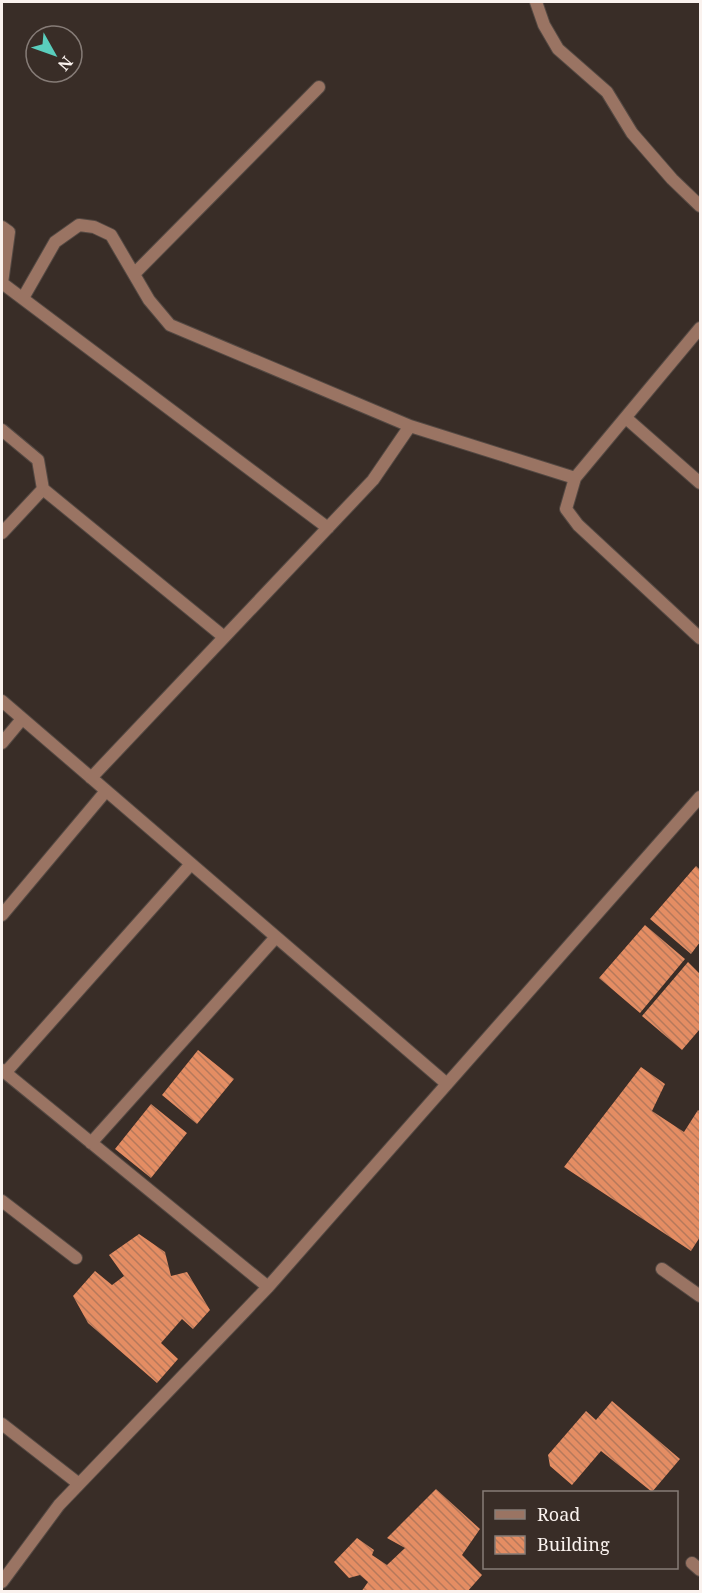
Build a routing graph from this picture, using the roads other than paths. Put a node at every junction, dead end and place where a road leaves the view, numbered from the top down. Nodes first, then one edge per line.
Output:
1 (536, 2) edge
2 (319, 87) dead end
3 (700, 206) edge
4 (2, 227) edge
5 (134, 274) junction
6 (2, 283) edge
7 (23, 298) junction
8 (700, 328) edge
9 (626, 418) junction
10 (410, 426) junction
11 (2, 430) edge
12 (575, 478) junction
13 (700, 483) edge
14 (43, 489) junction
15 (328, 528) junction
16 (2, 533) edge
17 (224, 637) junction
18 (700, 638) edge
19 (2, 701) edge
20 (22, 719) junction
21 (2, 743) edge
22 (91, 778) junction
23 (106, 791) junction
24 (700, 797) edge
25 (192, 864) junction
26 (2, 915) edge
27 (276, 937) junction
28 (3, 1071) edge
29 (447, 1084) junction
30 (91, 1143) junction
31 (2, 1201) edge
32 (76, 1258) dead end
33 (663, 1269) dead end
34 (268, 1287) junction
35 (700, 1296) edge
36 (2, 1424) edge
37 (78, 1484) junction
38 (2, 1582) edge

1 - 3 street
2 - 5 street
4 - 6 street
5 - 7 street
5 - 10 street
6 - 7 street
7 - 15 street
8 - 9 street
9 - 12 street
9 - 13 street
10 - 12 street
10 - 15 street
11 - 14 street
12 - 18 street
14 - 16 street
14 - 17 street
15 - 17 street
17 - 22 street
19 - 20 street
20 - 21 street
20 - 22 street
22 - 23 street
23 - 25 street
23 - 26 street
24 - 29 street
25 - 27 street
25 - 28 street
27 - 29 street
27 - 30 street
28 - 30 street
29 - 34 street
30 - 34 street
31 - 32 street
33 - 35 street
34 - 37 street
36 - 37 street
37 - 38 street

